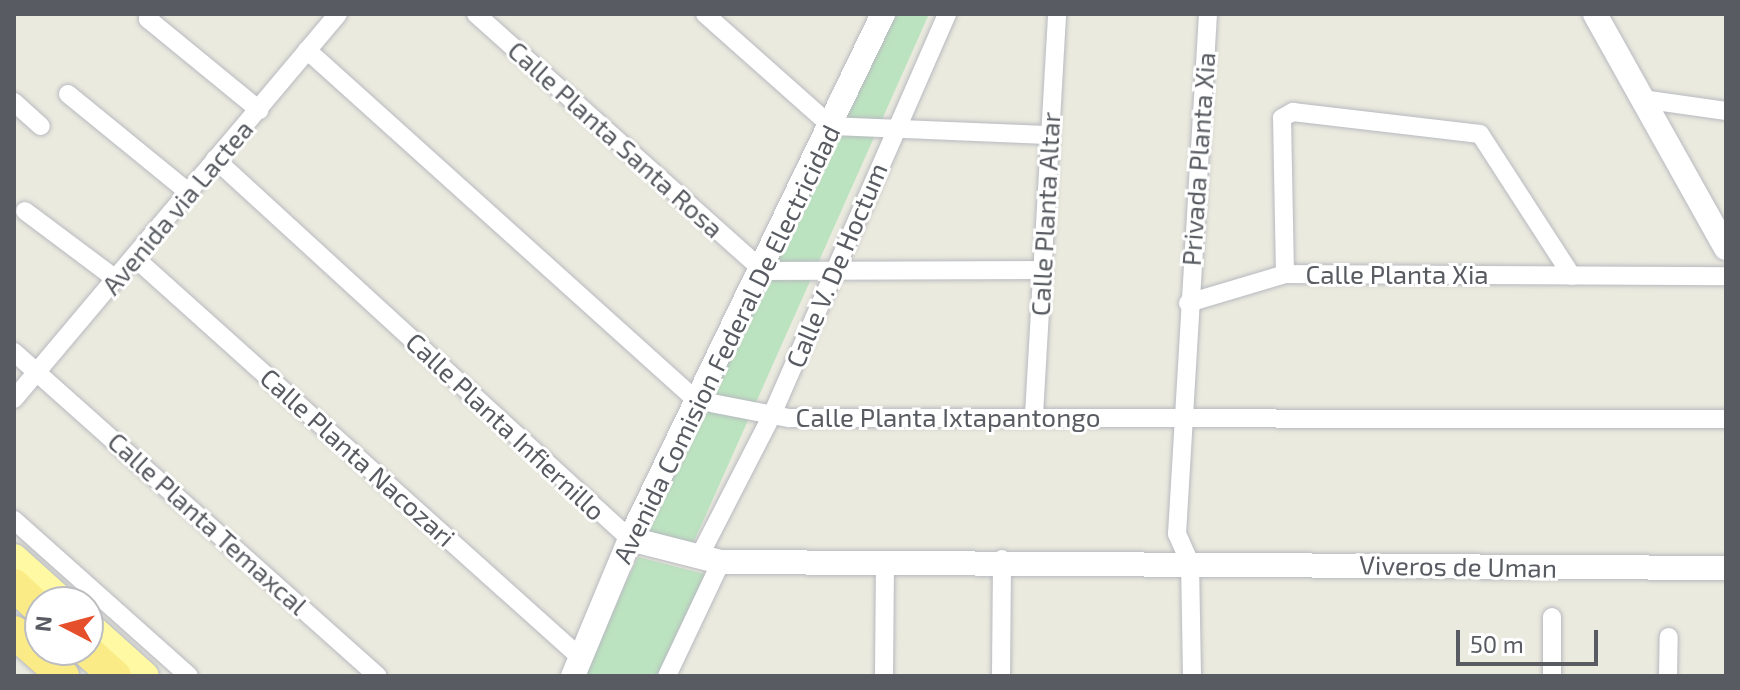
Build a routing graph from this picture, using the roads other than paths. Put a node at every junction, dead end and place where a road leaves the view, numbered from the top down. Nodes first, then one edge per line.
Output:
1 (476, 14) edge
2 (705, 14) edge
3 (883, 14) edge
4 (947, 14) edge
5 (1057, 14) edge
6 (1208, 14) edge
7 (1595, 14) edge
8 (335, 15) edge
9 (150, 17) edge
10 (307, 50) junction
11 (68, 94) dead end
12 (1649, 100) junction
13 (14, 102) edge
14 (259, 110) junction
15 (1726, 111) edge
16 (897, 125) junction
17 (41, 126) dead end
18 (831, 126) junction
19 (1050, 135) junction
20 (215, 159) junction
21 (188, 192) junction
22 (25, 211) dead end
23 (1726, 248) edge
24 (134, 257) junction
25 (830, 270) junction
26 (1042, 270) junction
27 (763, 271) junction
28 (1285, 274) junction
29 (1572, 276) junction
30 (1726, 276) edge
31 (116, 279) junction
32 (1188, 303) junction
33 (14, 352) edge
34 (37, 370) junction
35 (14, 399) edge
36 (696, 400) junction
37 (1034, 415) junction
38 (771, 417) junction
39 (1183, 419) junction
40 (1726, 419) edge
41 (14, 520) edge
42 (630, 539) junction
43 (14, 558) edge
44 (1002, 559) junction
45 (710, 560) junction
46 (885, 561) junction
47 (1190, 563) junction
48 (1726, 568) edge
49 (45, 586) edge
50 (1552, 617) dead end
51 (14, 632) edge
52 (1669, 637) dead end
53 (104, 639) edge
54 (577, 667) edge
55 (63, 676) edge
56 (145, 676) edge
57 (189, 676) edge
58 (378, 676) edge
59 (667, 676) edge
60 (884, 676) edge
61 (1001, 676) edge
62 (1192, 676) edge
63 (1552, 676) edge
64 (1668, 676) edge

1 - 27 street, Calle Planta Santa Rosa
2 - 18 street
3 - 18 street, Avenida Comision Federal De Electricidad
4 - 16 street, Calle V. De Hoctum
5 - 19 street, Calle Planta Altar
6 - 32 street, Privada Planta Xia
7 - 12 street
8 - 10 street, Avenida via Lactea
9 - 14 street
10 - 14 street, Avenida via Lactea
10 - 36 street, Calle Planta Ixtapantongo
11 - 21 street
12 - 15 street
12 - 23 street
13 - 17 street
14 - 20 street, Avenida via Lactea
16 - 18 street
16 - 19 street
16 - 25 street, Calle V. De Hoctum
18 - 27 street, Avenida Comision Federal De Electricidad
19 - 26 street, Calle Planta Altar
20 - 21 street, Avenida via Lactea
20 - 42 street, Calle Planta Infiernillo
21 - 24 street, Avenida via Lactea
22 - 31 street
24 - 31 street, Avenida via Lactea
24 - 54 street, Calle Planta Nacozari
25 - 26 street
25 - 27 street
25 - 38 street, Calle V. De Hoctum
26 - 37 street, Calle Planta Altar
27 - 36 street, Avenida Comision Federal De Electricidad
28 - 29 street, Calle Planta Xia
28 - 29 street
28 - 32 street, Calle Planta Xia
29 - 30 street, Calle Planta Xia
31 - 34 street, Avenida via Lactea
32 - 39 street
33 - 34 street, Calle Planta Temaxcal
34 - 35 street, Avenida via Lactea
34 - 58 street, Calle Planta Temaxcal
36 - 38 street, Calle Planta Ixtapantongo
36 - 42 street, Avenida Comision Federal De Electricidad
37 - 38 street, Calle Planta Ixtapantongo
37 - 39 street, Calle Planta Ixtapantongo
38 - 45 street, Calle V. De Hoctum
39 - 40 street, Calle Planta Ixtapantongo
39 - 47 street
41 - 57 street
42 - 45 street, Calle Planta Infiernillo
42 - 54 street, Avenida Comision Federal De Electricidad
43 - 49 main road
44 - 46 street, Calle Planta Infiernillo
44 - 47 street, Calle Planta Infiernillo
44 - 61 street
45 - 46 street, Calle Planta Infiernillo
45 - 59 street, Calle V. De Hoctum
46 - 60 street
47 - 48 street, Viveros de Uman
47 - 62 street
50 - 63 street
51 - 55 highway
52 - 64 street
53 - 56 main road

